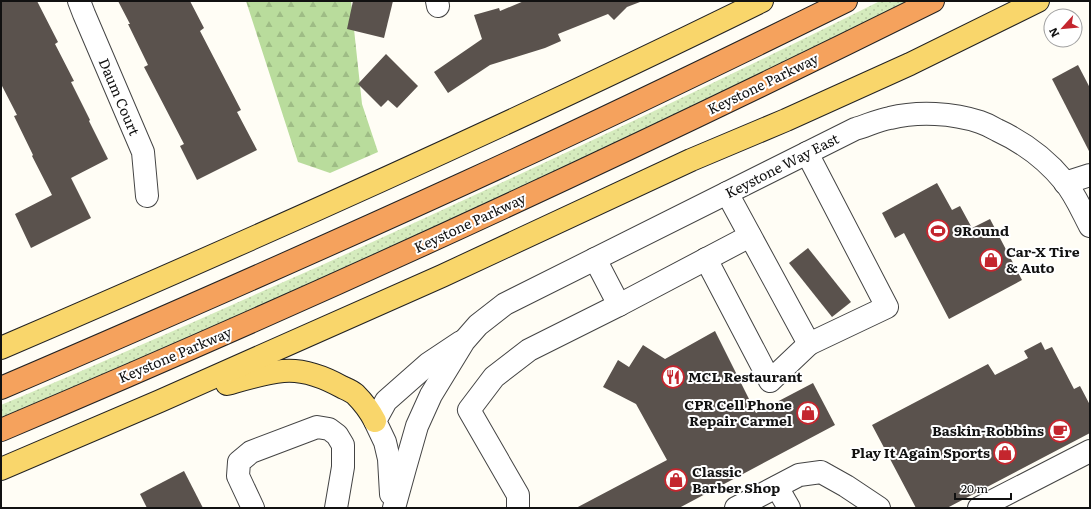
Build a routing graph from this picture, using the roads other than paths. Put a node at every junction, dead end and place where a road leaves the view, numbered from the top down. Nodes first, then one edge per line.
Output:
1 (79, 1) edge
2 (762, 1) edge
3 (846, 1) edge
4 (933, 1) edge
5 (1038, 1) edge
6 (807, 153) junction
7 (1090, 175) edge
8 (1066, 182) junction
9 (727, 193) junction
10 (147, 196) dead end
11 (1090, 226) edge
12 (750, 236) junction
13 (595, 259) junction
14 (706, 259) junction
15 (619, 305) junction
16 (464, 341) junction
17 (809, 344) junction
18 (1, 348) edge
19 (1, 388) edge
20 (160, 401) junction
21 (375, 421) junction
22 (1, 430) edge
23 (1090, 451) edge
24 (1, 470) edge
25 (777, 486) junction
26 (874, 507) edge
27 (253, 508) edge
28 (336, 508) edge
29 (393, 508) edge
30 (518, 508) edge
31 (736, 508) edge
32 (789, 508) edge
33 (979, 508) edge

1 - 10 street, Daum Court
2 - 18 main road
3 - 19 highway
4 - 22 highway, Keystone Parkway
5 - 20 main road
6 - 8 street, Keystone Way East
6 - 9 street, Keystone Way East
6 - 17 street
7 - 8 street
8 - 11 street, Keystone Way East
9 - 12 street
9 - 13 street, Keystone Way East
12 - 14 street
12 - 17 street
13 - 15 street
13 - 16 street, Keystone Way East
14 - 15 street
14 - 17 street
15 - 30 street
16 - 21 street, Keystone Way East
16 - 29 street, Keystone Way East
20 - 21 main road
20 - 24 main road
21 - 29 street, Keystone Way East
23 - 33 street
25 - 26 street
25 - 31 street
25 - 32 street
27 - 28 street

